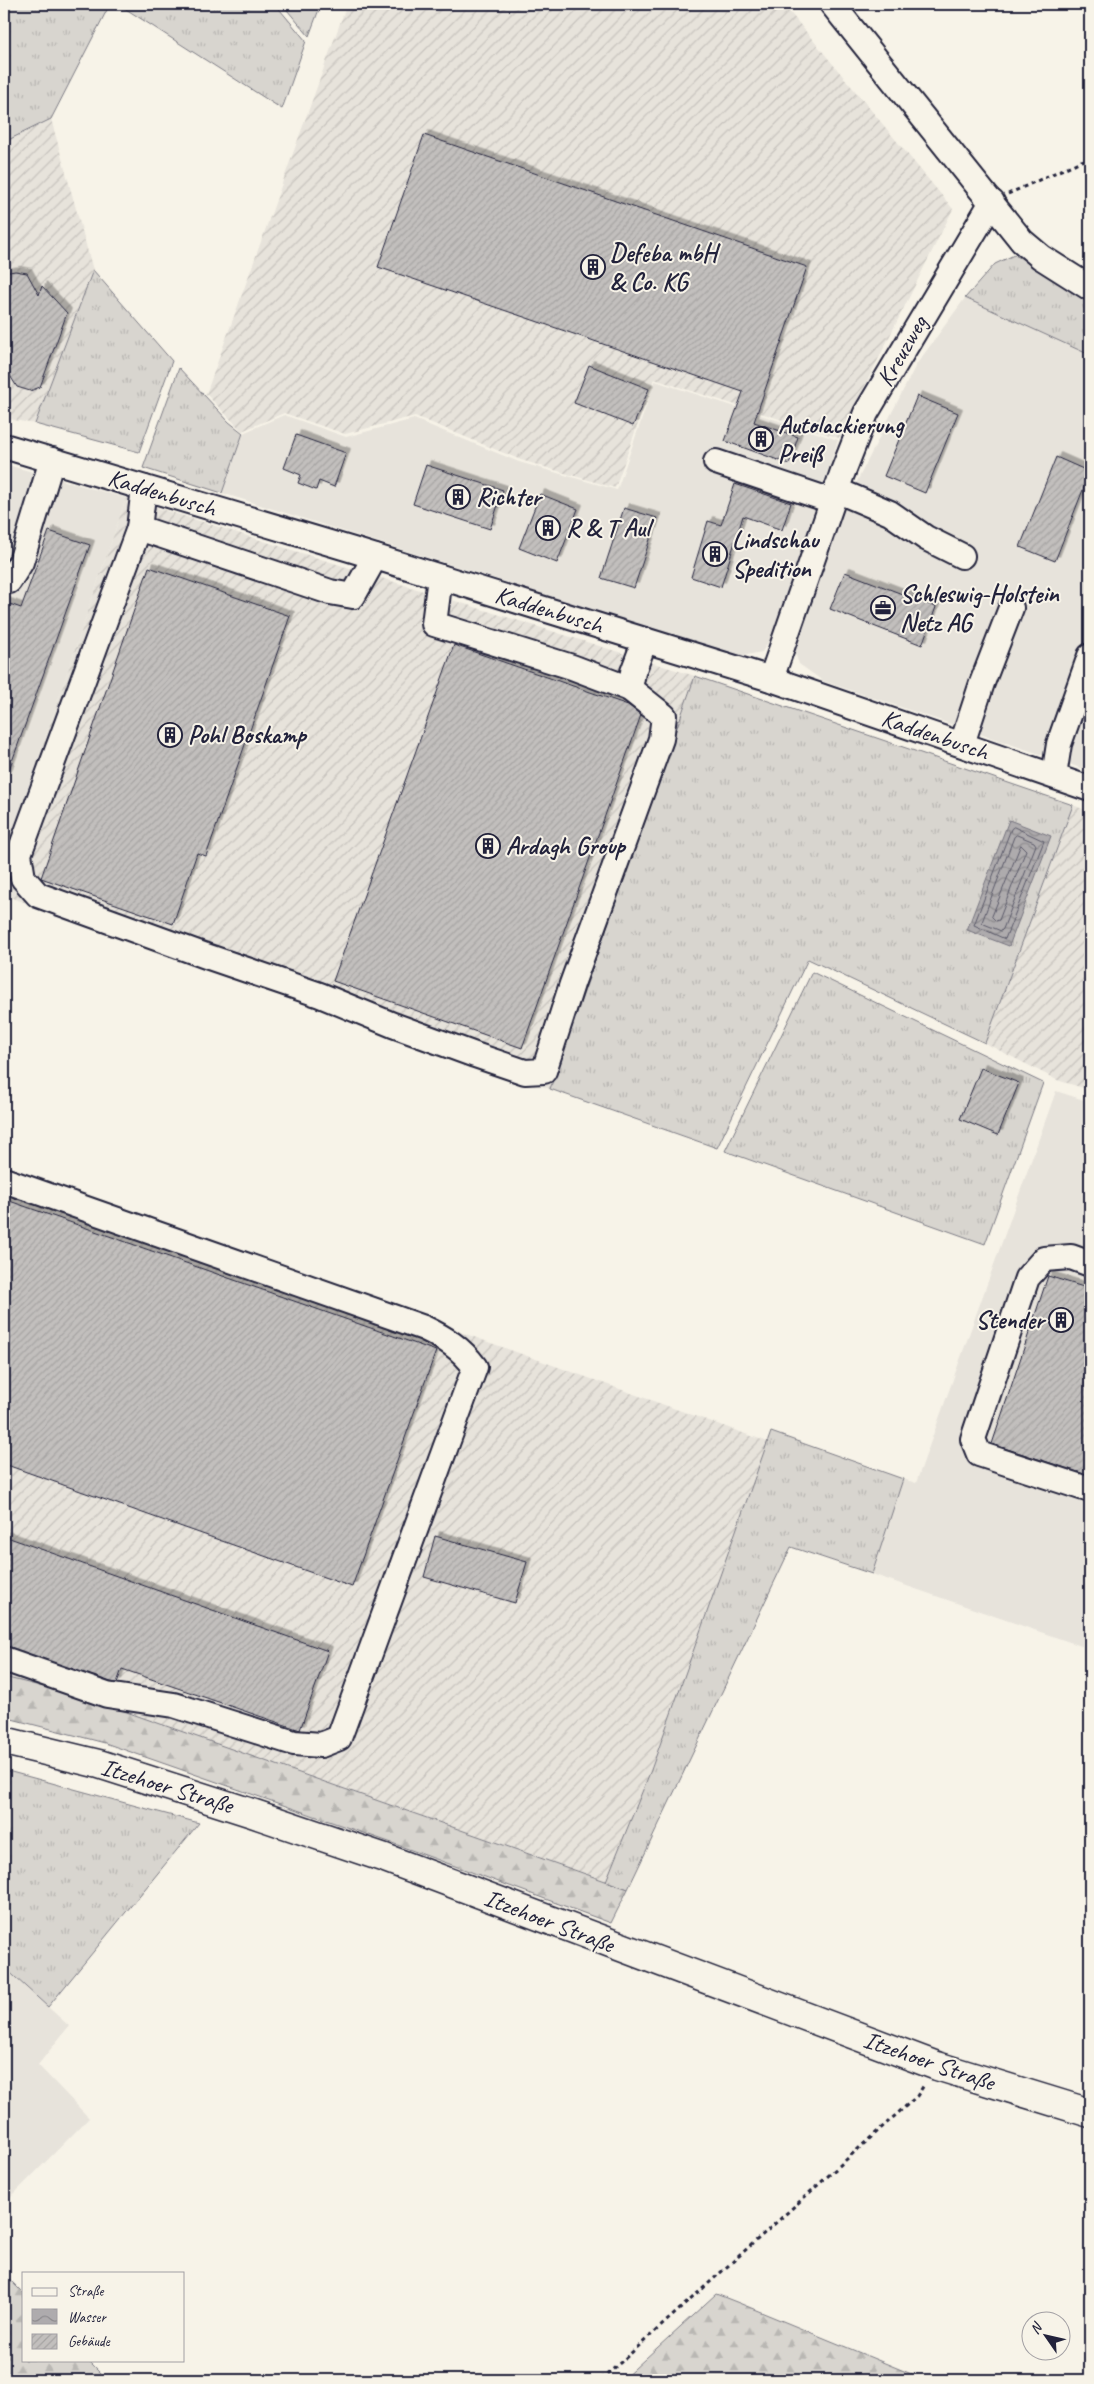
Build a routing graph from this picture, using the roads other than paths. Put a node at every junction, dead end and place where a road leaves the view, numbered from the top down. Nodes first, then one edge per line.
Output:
1 (832, 4) edge
2 (992, 202) junction
3 (1090, 288) edge
4 (4, 446) edge
5 (52, 460) junction
6 (716, 462) dead end
7 (144, 488) junction
8 (834, 495) junction
9 (139, 528) junction
10 (962, 556) dead end
11 (374, 557) junction
12 (440, 577) junction
13 (4, 582) edge
14 (1011, 608) dead end
15 (645, 640) junction
16 (1090, 656) edge
17 (772, 679) junction
18 (630, 689) junction
19 (962, 744) junction
20 (1054, 776) junction
21 (1090, 789) edge
22 (4, 1180) edge
23 (1090, 1264) edge
24 (1090, 1490) edge
25 (4, 1659) edge
26 (4, 1742) edge
27 (1090, 2113) edge

1 - 2 street
2 - 3 street
2 - 8 street, Kreuzweg
4 - 5 street, Kaddenbusch
5 - 7 street, Kaddenbusch
5 - 13 street
6 - 8 street
7 - 9 street
7 - 11 street, Kaddenbusch
8 - 10 street
8 - 17 street, Kreuzweg
9 - 11 street
9 - 18 street
11 - 12 street, Kaddenbusch
12 - 15 street, Kaddenbusch
12 - 18 street
14 - 19 street
15 - 17 street, Kaddenbusch
15 - 18 street
16 - 20 street
17 - 19 street, Kaddenbusch
19 - 20 street, Kaddenbusch
20 - 21 street, Kaddenbusch
22 - 25 street
23 - 24 street
26 - 27 main road, Itzehoer Straße

